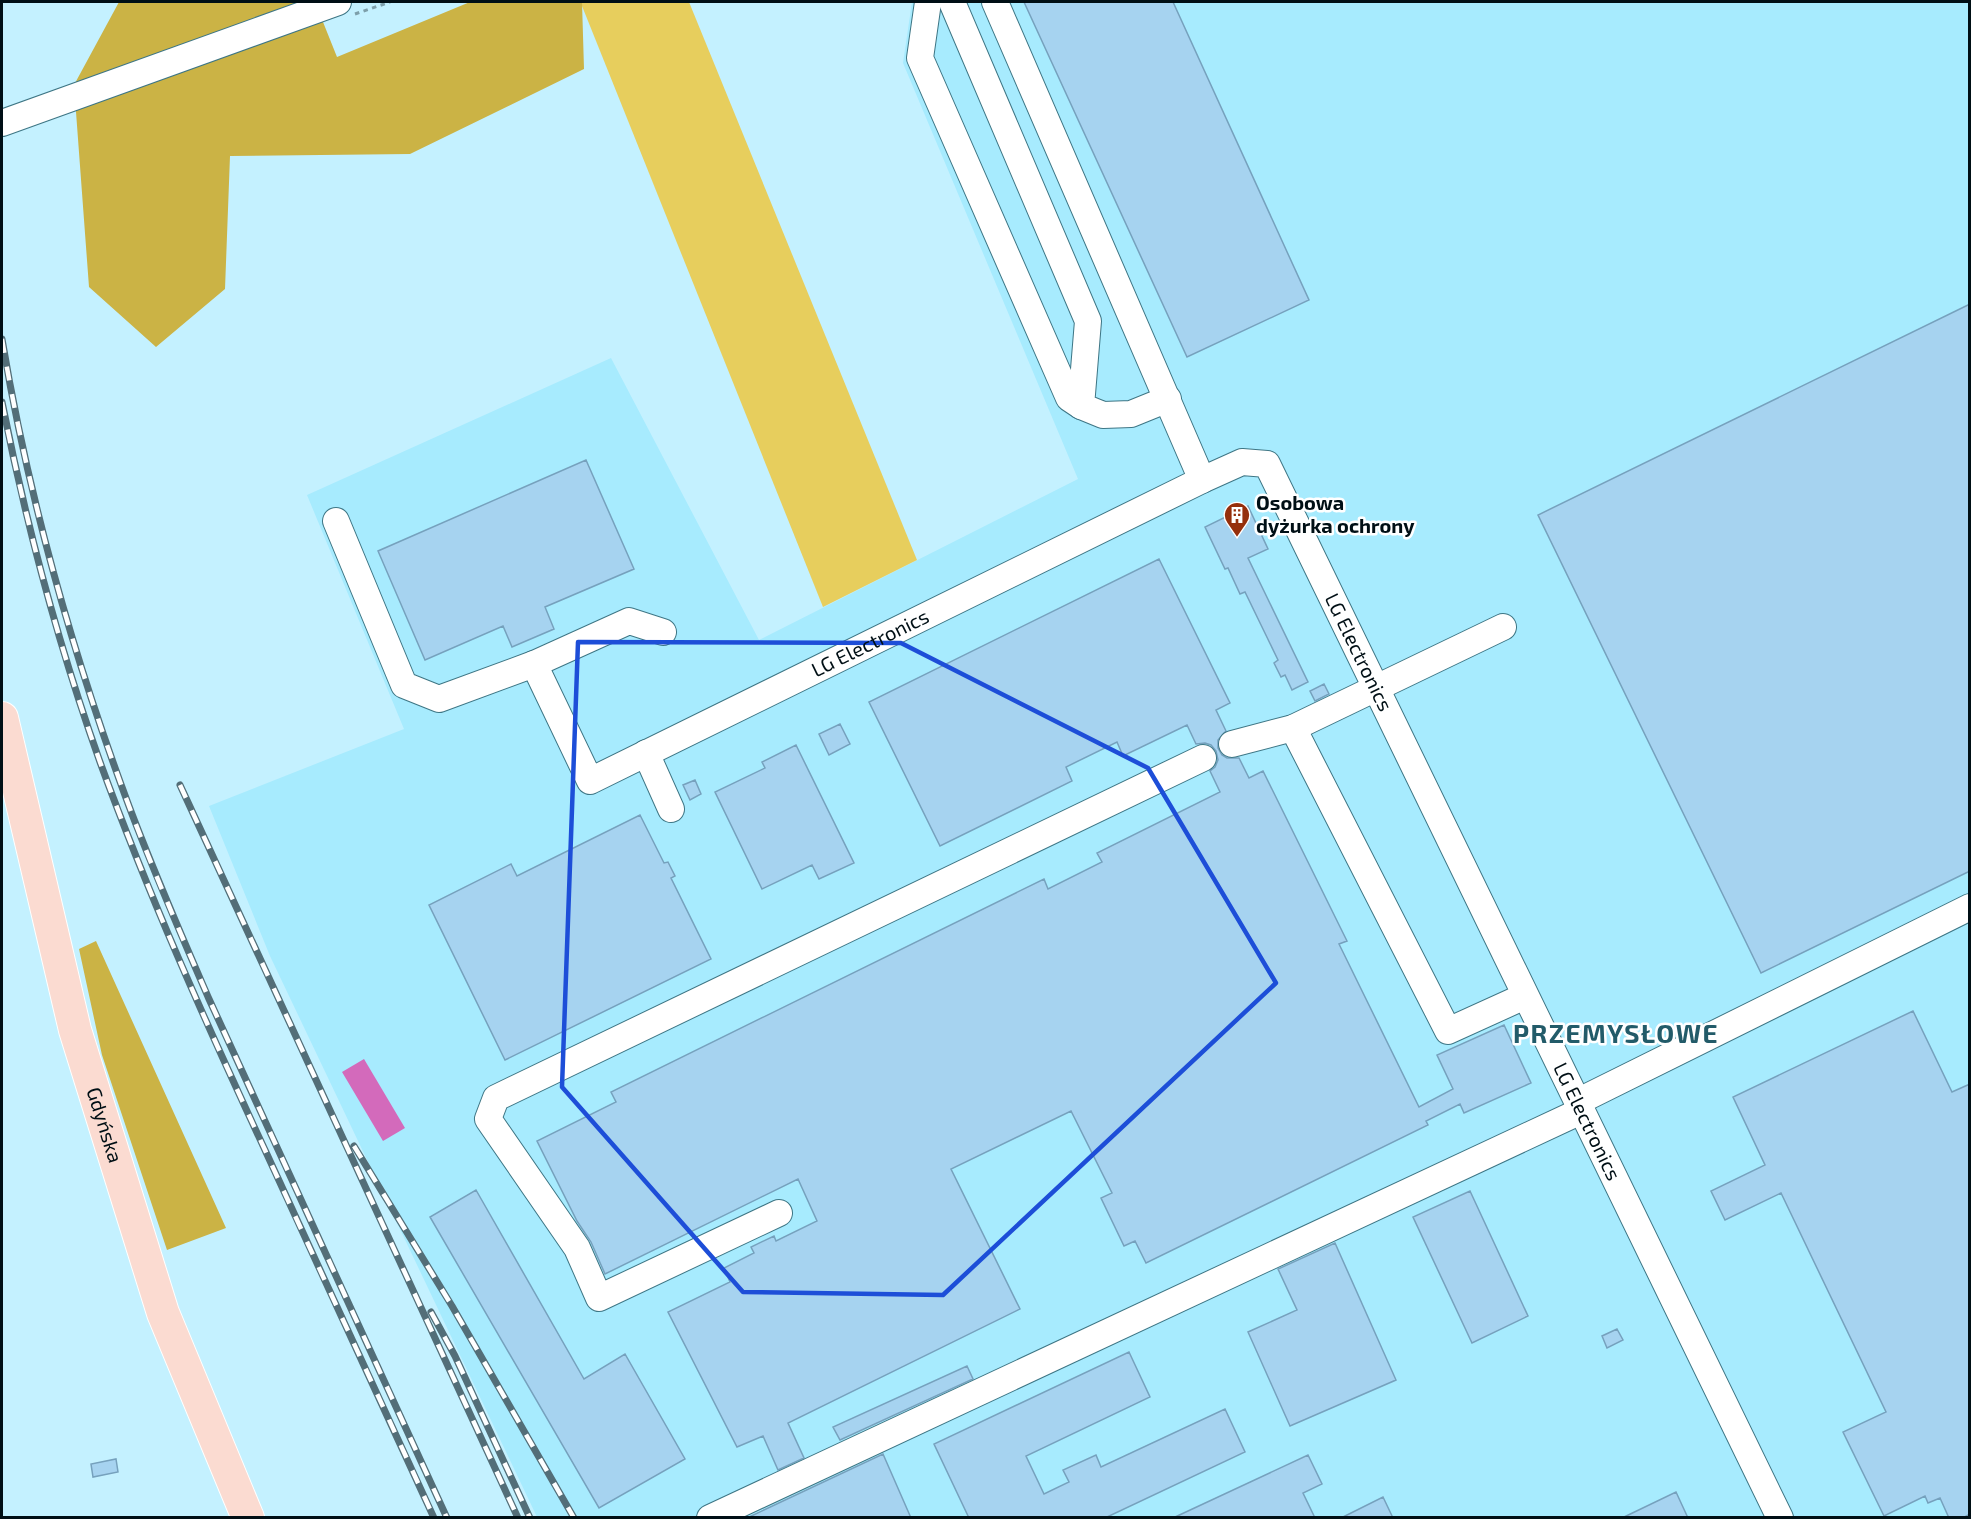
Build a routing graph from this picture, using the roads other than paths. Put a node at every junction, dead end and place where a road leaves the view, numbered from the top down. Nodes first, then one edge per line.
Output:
1 (338, 2) edge
2 (928, 2) edge
3 (952, 2) edge
4 (994, 2) edge
5 (2, 123) edge
6 (1168, 399) junction
7 (1081, 406) junction
8 (1202, 480) junction
9 (336, 521) dead end
10 (1503, 627) dead end
11 (663, 632) dead end
12 (534, 664) junction
13 (1376, 690) junction
14 (2, 718) edge
15 (1293, 728) junction
16 (1232, 744) dead end
17 (646, 753) junction
18 (1203, 758) dead end
19 (671, 809) dead end
20 (1970, 907) edge
21 (1525, 996) junction
22 (1579, 1106) junction
23 (779, 1213) dead end
24 (248, 1518) edge
25 (710, 1518) edge
26 (1780, 1518) edge

1 - 5 street
2 - 7 street
3 - 7 street
4 - 6 street
6 - 7 street
6 - 8 street
8 - 13 street, LG Electronics
8 - 17 street, LG Electronics
9 - 12 street
10 - 13 street
11 - 12 street
12 - 17 street, LG Electronics
13 - 15 street
13 - 21 street, LG Electronics
14 - 24 main road, Gdyńska
15 - 16 street
15 - 21 street
17 - 19 street
18 - 23 street
20 - 22 street
21 - 22 street, LG Electronics
22 - 25 street
22 - 26 street, LG Electronics

